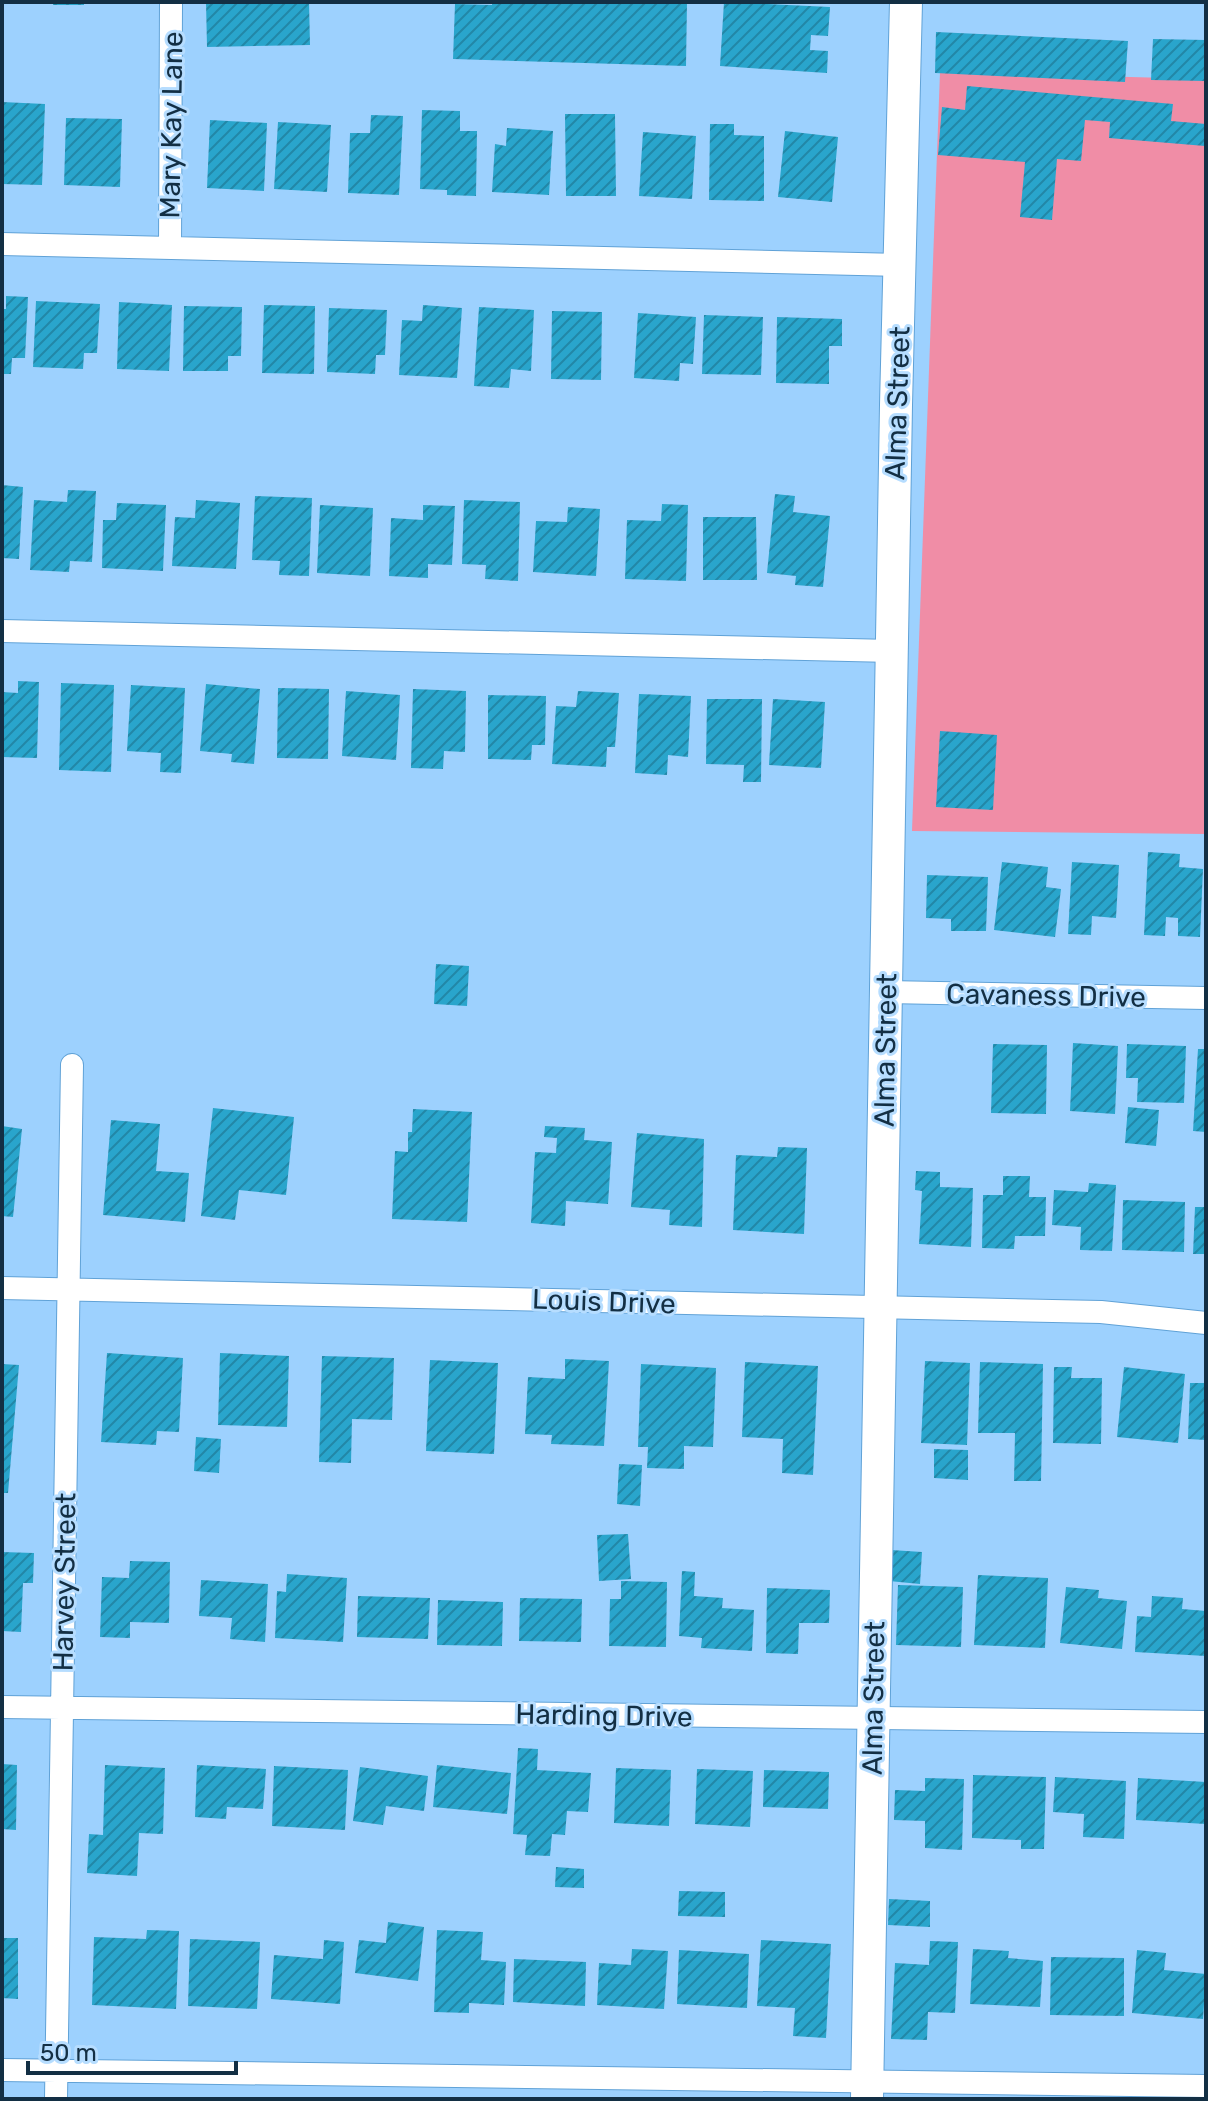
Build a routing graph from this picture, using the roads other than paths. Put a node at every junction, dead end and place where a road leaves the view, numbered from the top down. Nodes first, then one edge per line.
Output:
1 (171, 2) edge
2 (906, 2) edge
3 (2, 244) edge
4 (170, 248) junction
5 (901, 265) junction
6 (2, 631) edge
7 (892, 651) junction
8 (886, 992) junction
9 (1206, 998) edge
10 (72, 1065) dead end
11 (2, 1288) edge
12 (68, 1289) junction
13 (880, 1308) junction
14 (1206, 1323) edge
15 (2, 1707) edge
16 (62, 1708) junction
17 (873, 1718) junction
18 (1206, 1722) edge
19 (2, 2070) edge
20 (57, 2071) junction
21 (1206, 2086) edge
22 (867, 2090) edge
23 (56, 2099) edge

1 - 4 street, Mary Kay Lane
2 - 5 street, Alma Street
3 - 4 street
4 - 5 street
5 - 7 street, Alma Street
6 - 7 street
7 - 8 street, Alma Street
8 - 9 street, Cavaness Drive
8 - 13 street, Alma Street
10 - 12 street, Harvey Street
11 - 12 street, Louis Drive
12 - 13 street, Louis Drive
12 - 16 street, Harvey Street
13 - 14 street, Louis Drive
13 - 17 street, Alma Street
15 - 16 street, Harding Drive
16 - 17 street, Harding Drive
16 - 20 street, Harvey Street
17 - 18 street, Harding Drive
17 - 22 street, Alma Street
19 - 20 street
20 - 22 street
20 - 23 street, Harvey Street
21 - 22 street

